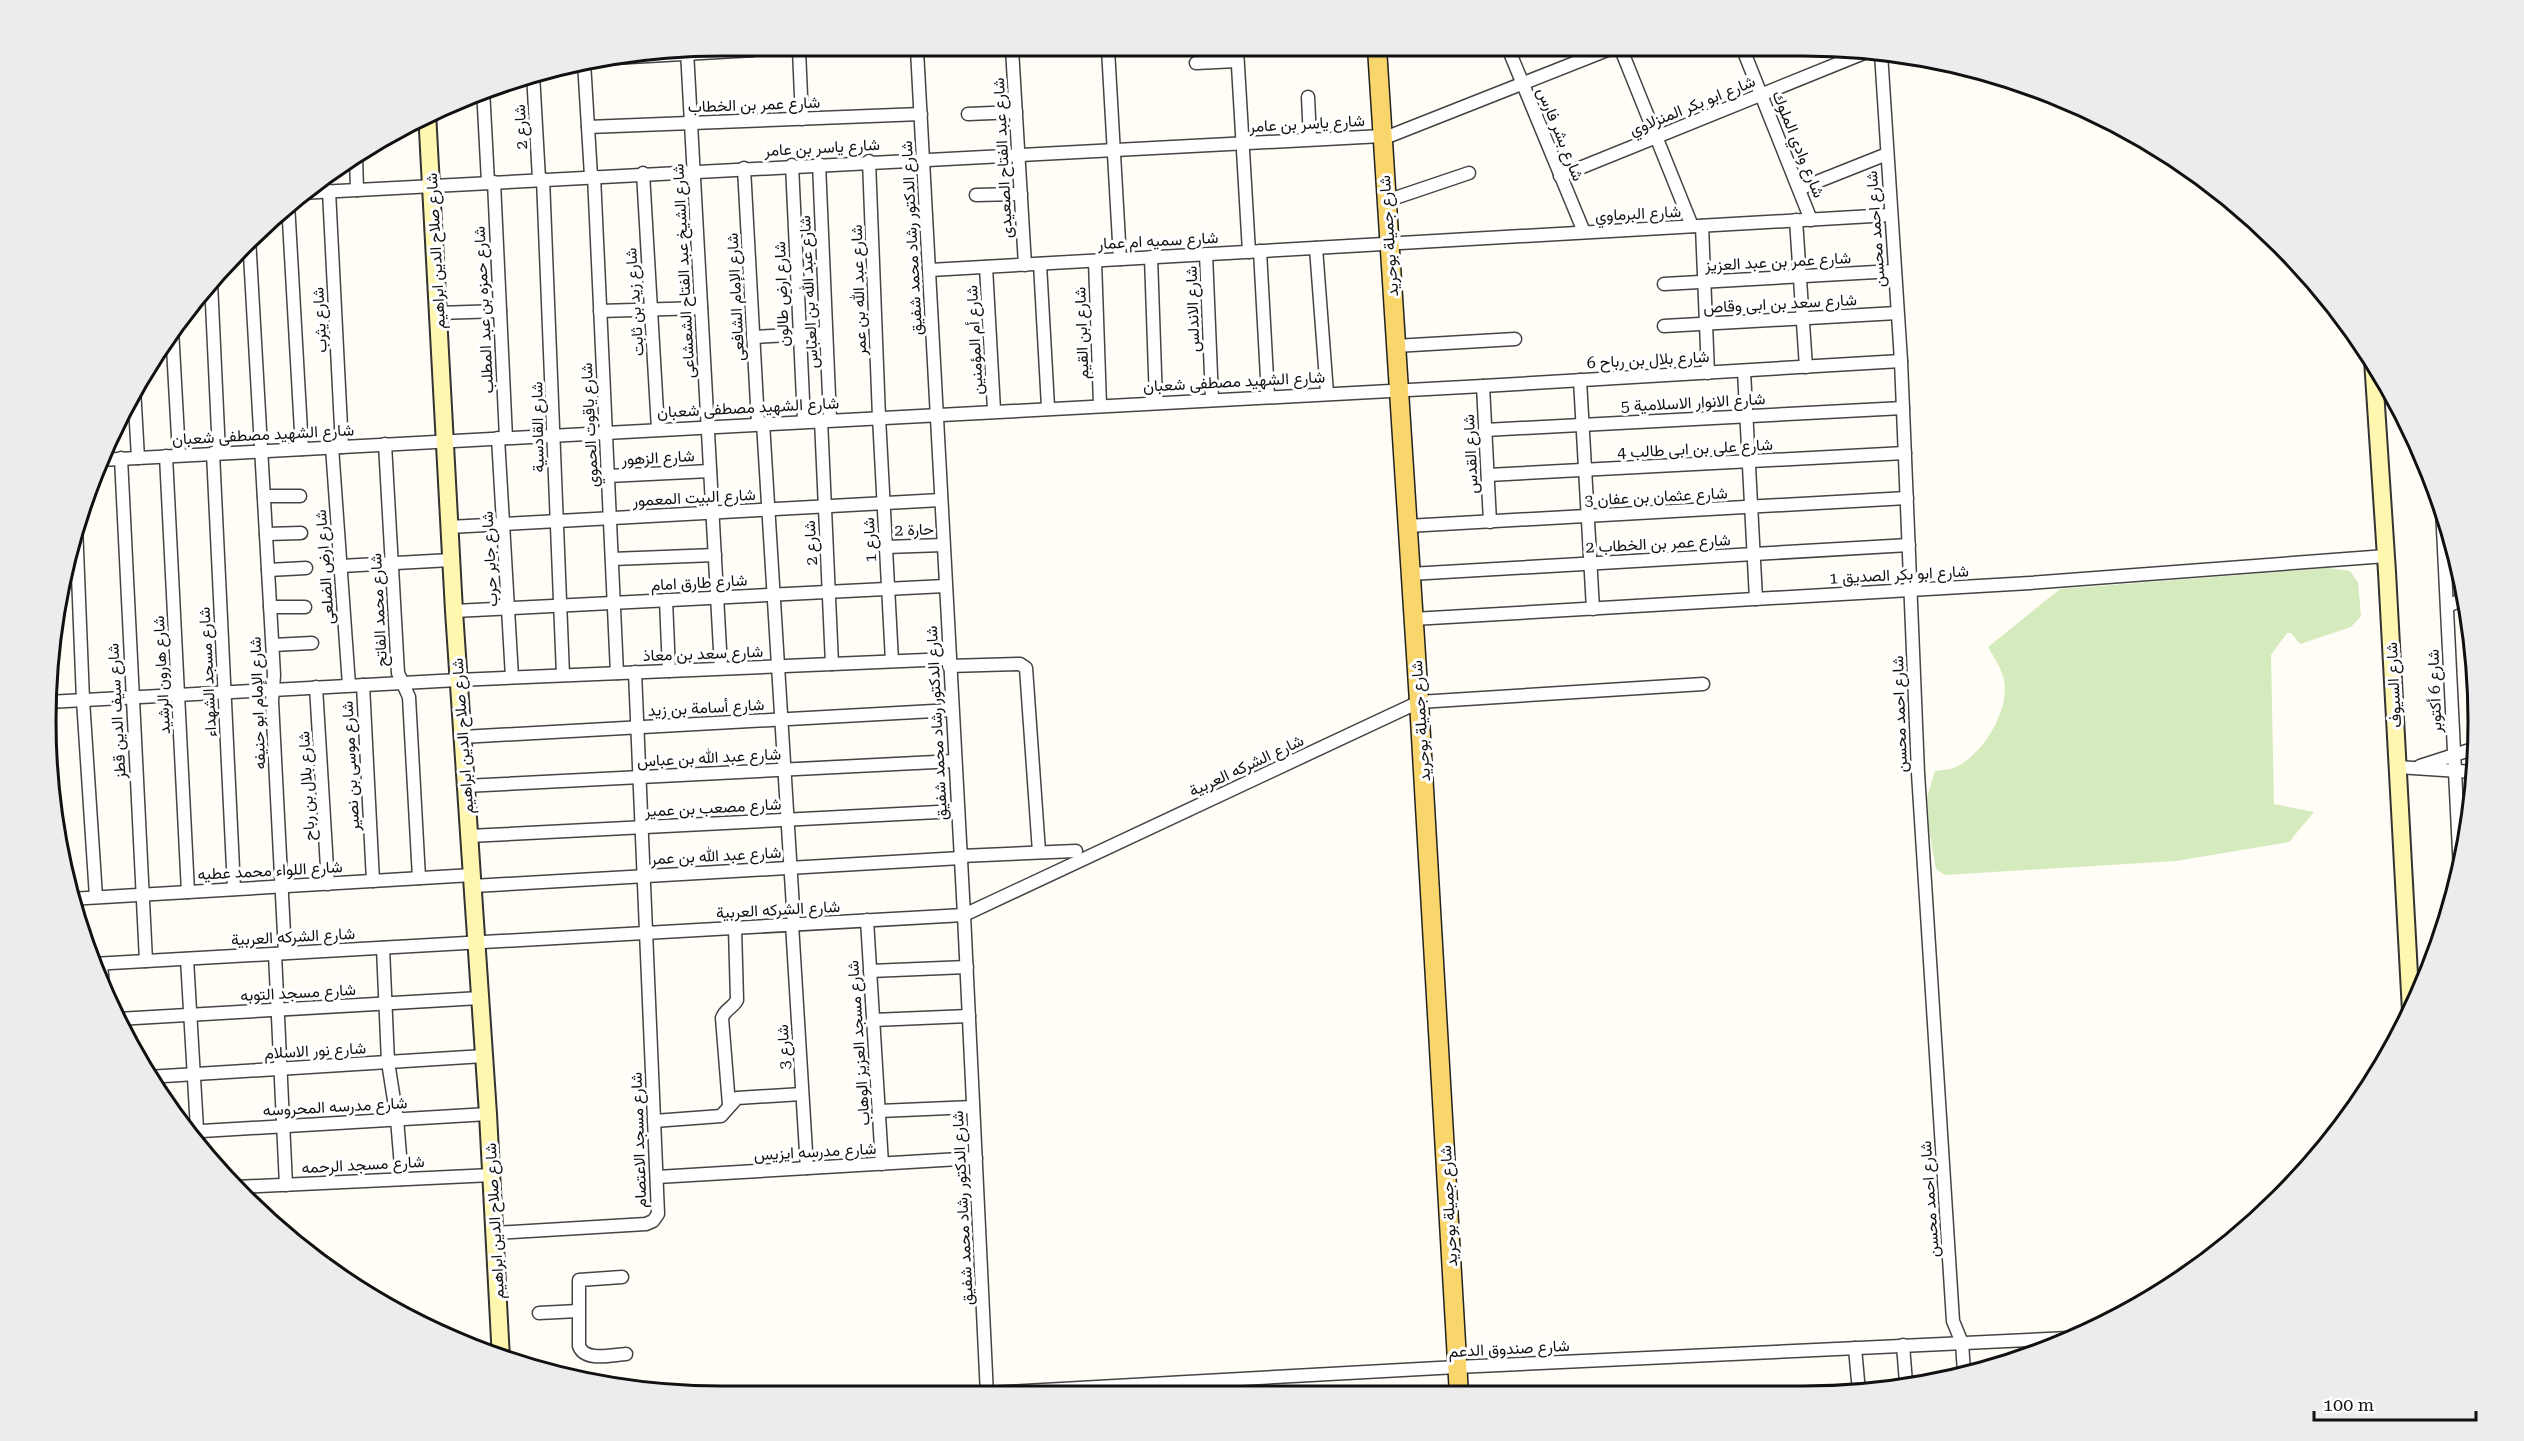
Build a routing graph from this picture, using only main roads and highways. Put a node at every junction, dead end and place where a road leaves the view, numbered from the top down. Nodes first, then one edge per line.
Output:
1 (1377, 56) edge
2 (1458, 1386) edge

1 - 2 main road, شارع جميلة بوحريد

